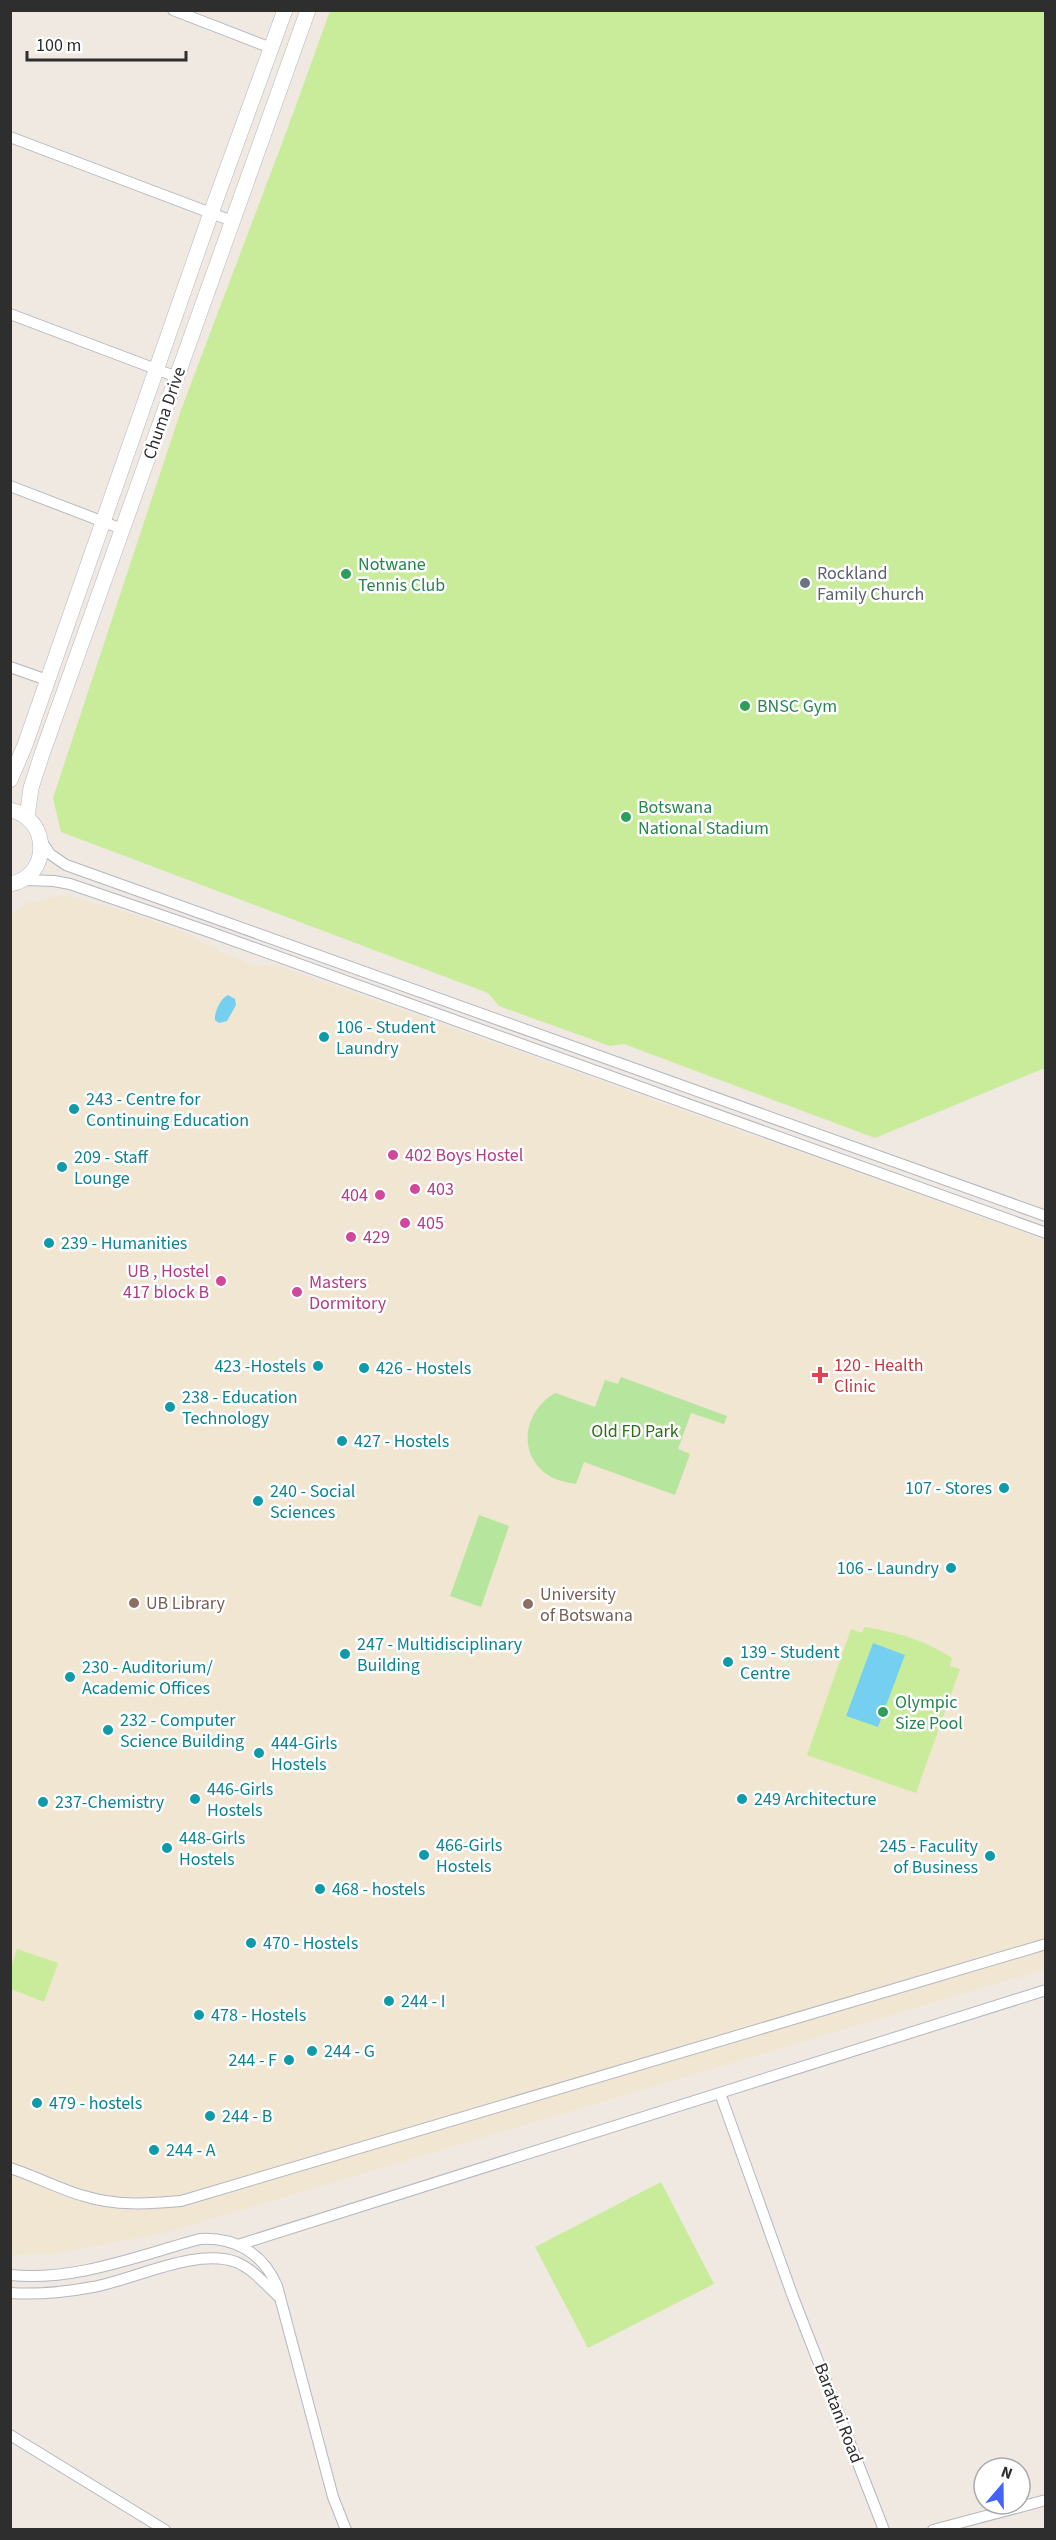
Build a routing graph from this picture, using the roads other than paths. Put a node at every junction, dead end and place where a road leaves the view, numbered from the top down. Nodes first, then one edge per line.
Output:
1 (172, 10) edge
2 (285, 10) edge
3 (308, 10) edge
4 (271, 48) junction
5 (10, 137) edge
6 (211, 213) junction
7 (232, 220) junction
8 (10, 314) edge
9 (157, 369) junction
10 (177, 377) junction
11 (10, 486) edge
12 (104, 522) junction
13 (122, 529) junction
14 (10, 667) edge
15 (47, 680) junction
16 (10, 780) edge
17 (10, 810) edge
18 (27, 817) junction
19 (42, 842) junction
20 (17, 882) edge
21 (1008, 1204) junction
22 (1046, 1216) edge
23 (1002, 1218) junction
24 (1046, 1233) edge
25 (1046, 1944) edge
26 (1046, 1990) edge
27 (720, 2093) junction
28 (10, 2168) edge
29 (241, 2244) junction
30 (10, 2275) edge
31 (10, 2293) edge
32 (279, 2297) junction
33 (10, 2435) edge
34 (1046, 2500) edge
35 (165, 2529) edge
36 (346, 2529) edge
37 (884, 2529) edge
38 (933, 2529) edge

1 - 4 street
2 - 4 main road, Chuma Drive
3 - 7 main road, Chuma Drive
4 - 6 main road, Chuma Drive
5 - 6 street
6 - 7 street
6 - 9 main road, Chuma Drive
7 - 10 main road, Chuma Drive
8 - 9 street
9 - 10 street
9 - 12 main road, Chuma Drive
10 - 13 main road, Chuma Drive
11 - 12 street
12 - 13 street
12 - 15 main road, Chuma Drive
13 - 18 main road, Chuma Drive
14 - 15 street
15 - 16 main road, Chuma Drive
17 - 18 main road
18 - 19 main road
19 - 20 main road
19 - 21 street
20 - 23 street
21 - 22 street
21 - 23 street
23 - 24 street
25 - 28 street
26 - 27 street
27 - 29 street
27 - 37 street, Baratani Road
29 - 30 street
29 - 32 street
31 - 32 street
32 - 36 street
33 - 35 street
34 - 38 street

